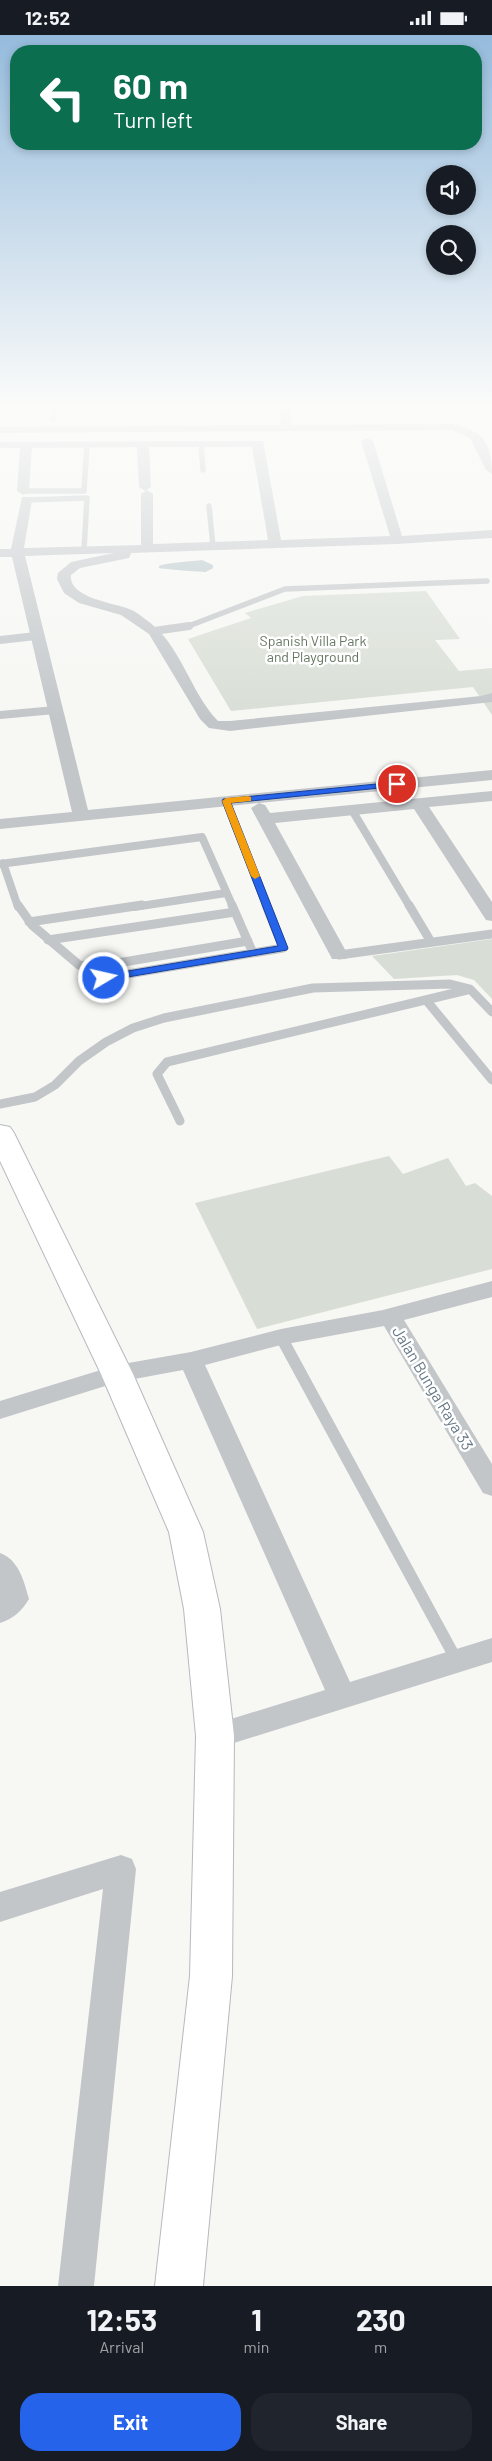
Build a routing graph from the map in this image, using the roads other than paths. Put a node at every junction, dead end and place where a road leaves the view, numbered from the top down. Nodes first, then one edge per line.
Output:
1 (23, 511) edge
2 (86, 511) edge
3 (147, 511) edge
4 (210, 511) edge
5 (268, 511) edge
6 (388, 511) edge
7 (492, 534) edge
8 (397, 540) junction
9 (275, 544) junction
10 (213, 546) junction
11 (148, 548) junction
12 (124, 549) junction
13 (84, 550) junction
14 (17, 552) junction
15 (0, 553) edge
16 (487, 581) dead end
17 (154, 631) junction
18 (36, 637) junction
19 (0, 640) edge
20 (492, 697) edge
21 (55, 710) junction
22 (0, 715) edge
23 (492, 775) edge
24 (492, 796) edge
25 (254, 798) junction
26 (226, 801) junction
27 (419, 804) junction
28 (352, 810) junction
29 (81, 815) junction
30 (265, 819) junction
31 (0, 824) edge
32 (1, 863) edge
33 (226, 893) junction
34 (235, 913) junction
35 (492, 916) edge
36 (29, 922) junction
37 (492, 934) edge
38 (48, 940) junction
39 (248, 941) junction
40 (431, 942) junction
41 (253, 953) junction
42 (339, 955) joint
43 (104, 978) dead end
44 (470, 989) junction
45 (426, 1000) junction
46 (492, 1011) edge
47 (492, 1080) edge
48 (0, 1104) edge
49 (180, 1121) dead end
50 (0, 1133) edge
51 (490, 1292) edge
52 (390, 1316) junction
53 (281, 1337) junction
54 (191, 1360) junction
55 (117, 1374) junction
56 (0, 1410) edge
57 (492, 1486) edge
58 (0, 1564) edge
59 (0, 1612) edge
60 (492, 1650) edge
61 (457, 1661) junction
62 (343, 1697) junction
63 (215, 1736) junction
64 (0, 1907) edge
65 (76, 2286) edge
66 (179, 2286) edge

1 - 14 street
2 - 13 lane
3 - 11 street
4 - 10 lane
5 - 9 street
6 - 8 street
7 - 8 street
8 - 9 street
9 - 10 street
10 - 11 street
11 - 12 street
12 - 13 street
12 - 17 street
13 - 14 street
14 - 15 street
14 - 18 street
16 - 17 lane
17 - 20 street
18 - 19 lane
18 - 21 street
21 - 22 lane
21 - 29 street
23 - 25 street
24 - 27 street
25 - 26 street
25 - 30 street
26 - 29 street
26 - 41 lane
27 - 28 street
27 - 35 street
28 - 30 street
28 - 40 lane
29 - 31 street
30 - 42 street
32 - 33 lane
32 - 36 lane
33 - 34 lane
33 - 36 lane
34 - 38 lane
34 - 39 lane
36 - 38 lane
37 - 40 lane
38 - 39 lane
39 - 41 lane
40 - 42 lane
41 - 43 lane
44 - 45 lane
44 - 46 lane
44 - 48 lane
45 - 47 lane
45 - 49 lane
50 - 55 street
51 - 52 street
52 - 53 street
52 - 57 street, Jalan Bunga Raya 33
53 - 54 street
53 - 61 lane
54 - 55 street
54 - 62 street
55 - 56 street
55 - 63 street
58 - 59 street
60 - 61 street
61 - 62 street
62 - 63 street
63 - 66 street
64 - 65 street

